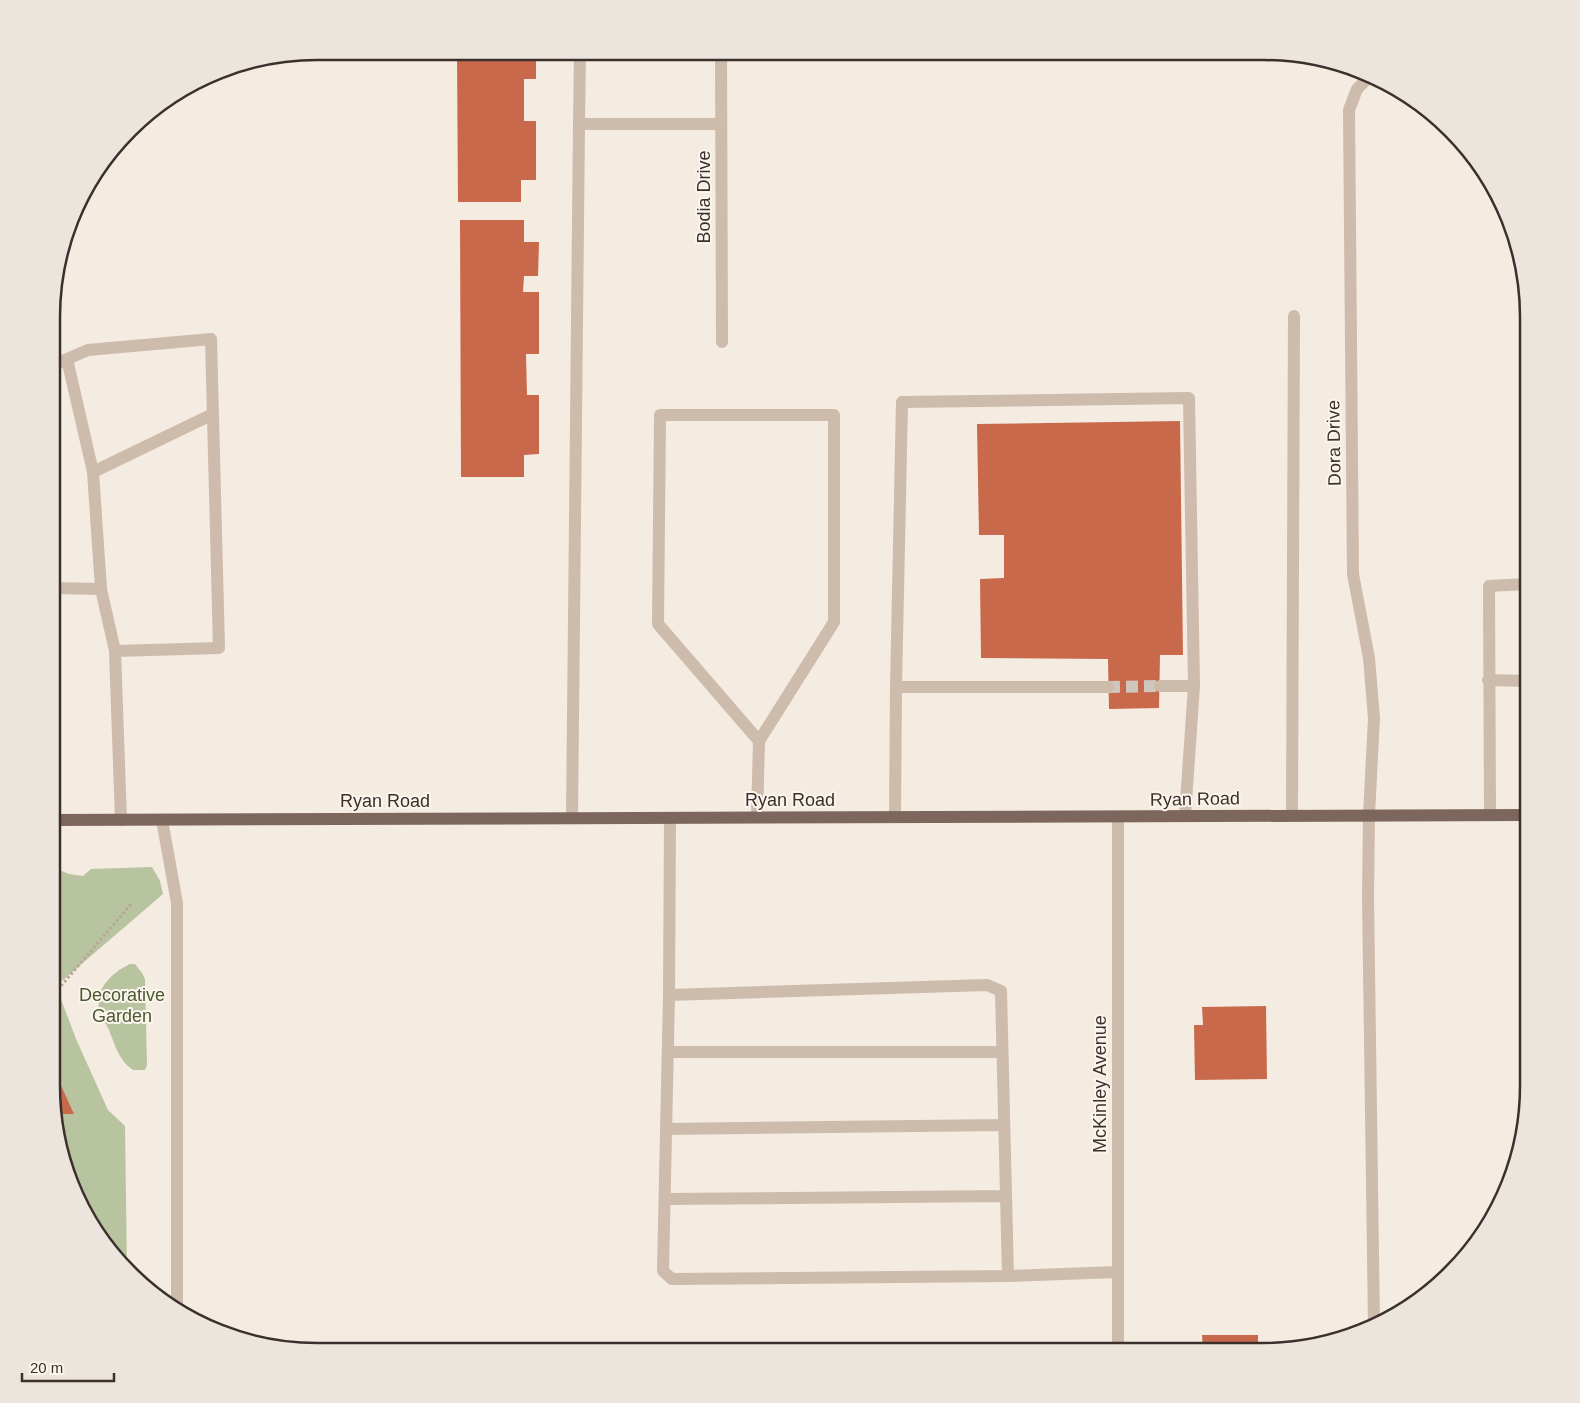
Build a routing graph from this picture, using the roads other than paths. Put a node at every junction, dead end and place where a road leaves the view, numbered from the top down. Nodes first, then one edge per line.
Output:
1 (580, 60) edge
2 (721, 60) edge
3 (1365, 81) edge
4 (579, 124) junction
5 (721, 124) junction
6 (1294, 316) dead end
7 (722, 342) dead end
8 (67, 359) junction
9 (60, 362) edge
10 (213, 414) junction
11 (93, 472) junction
12 (1520, 584) edge
13 (60, 588) edge
14 (101, 590) junction
15 (115, 651) junction
16 (1488, 680) junction
17 (1520, 681) edge
18 (1160, 686) tunnel mouth
19 (1194, 686) junction
20 (896, 687) junction
21 (1108, 687) tunnel mouth
22 (759, 741) junction
23 (1292, 815) junction
24 (1369, 815) junction
25 (1490, 815) junction
26 (1520, 815) edge
27 (1185, 816) junction
28 (757, 817) junction
29 (894, 817) junction
30 (1118, 817) junction
31 (572, 818) junction
32 (670, 818) junction
33 (60, 820) edge
34 (121, 820) junction
35 (162, 820) junction
36 (668, 995) junction
37 (668, 1052) junction
38 (1002, 1052) junction
39 (1004, 1125) junction
40 (666, 1129) junction
41 (1006, 1196) junction
42 (665, 1199) junction
43 (1117, 1272) junction
44 (1008, 1276) junction
45 (177, 1302) edge
46 (1374, 1318) edge
47 (1118, 1343) edge

1 - 4 street
2 - 5 street, Bodia Drive
3 - 24 street, Dora Drive
4 - 5 street
4 - 31 street
5 - 7 street, Bodia Drive
6 - 23 street
8 - 9 street
8 - 10 street
8 - 11 street
10 - 11 street
10 - 15 street
11 - 14 street
12 - 16 street
13 - 14 street
14 - 15 street
15 - 34 street
16 - 17 street
16 - 25 street
18 - 19 street
19 - 20 street
19 - 27 street
20 - 21 street
20 - 29 street
22 - 22 street
22 - 28 street
23 - 24 main road, Ryan Road
23 - 27 main road, Ryan Road
24 - 25 main road, Ryan Road
24 - 46 street, Dora Drive
25 - 26 main road, Ryan Road
27 - 30 main road, Ryan Road
28 - 29 main road, Ryan Road
28 - 32 main road, Ryan Road
29 - 30 main road, Ryan Road
30 - 43 street, McKinley Avenue
31 - 32 main road, Ryan Road
31 - 35 main road, Ryan Road
32 - 36 street
33 - 34 main road, Ryan Road
34 - 35 main road, Ryan Road
35 - 45 street
36 - 37 street
36 - 38 street
37 - 38 street
37 - 40 street
38 - 39 street
39 - 40 street
39 - 41 street
40 - 42 street
41 - 42 street
41 - 44 street
42 - 44 street
43 - 44 street
43 - 47 street, McKinley Avenue

